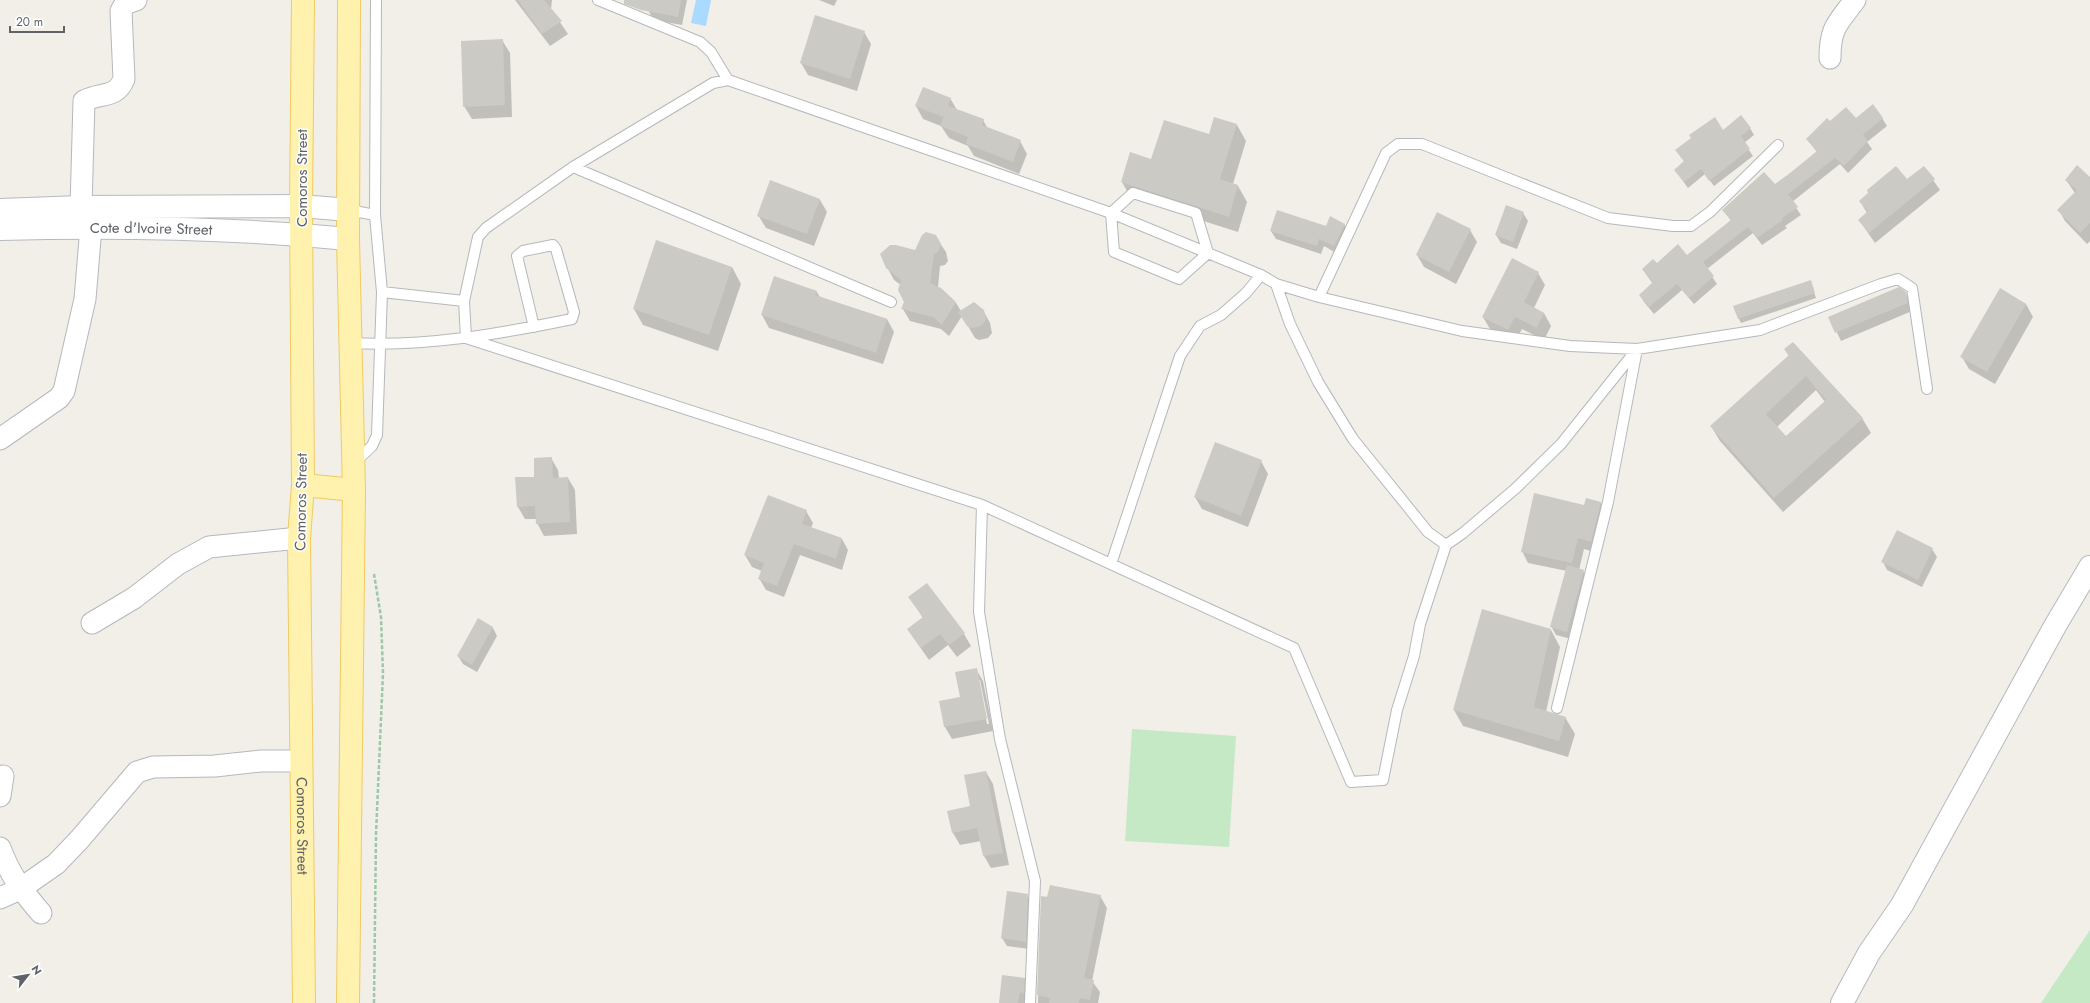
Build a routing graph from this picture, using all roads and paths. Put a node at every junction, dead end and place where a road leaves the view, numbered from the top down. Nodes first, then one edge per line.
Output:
1 (136, 0) edge
2 (304, 0) edge
3 (349, 0) edge
4 (376, 0) edge
5 (598, 0) edge
6 (1855, 0) edge
7 (1830, 58) dead end
8 (728, 80) junction
9 (1778, 145) dead end
10 (573, 167) junction
11 (301, 206) junction
12 (81, 207) junction
13 (0, 210) edge
14 (349, 210) junction
15 (1111, 213) junction
16 (375, 215) junction
17 (91, 227) junction
18 (0, 229) edge
19 (302, 234) junction
20 (348, 239) junction
21 (1208, 253) junction
22 (1261, 275) junction
23 (1276, 284) junction
24 (382, 292) junction
25 (1319, 297) junction
26 (464, 302) junction
27 (891, 302) dead end
28 (534, 327) junction
29 (466, 338) junction
30 (351, 344) junction
31 (380, 344) junction
32 (1638, 349) junction
33 (1928, 389) dead end
34 (0, 439) edge
35 (353, 464) junction
36 (303, 485) junction
37 (354, 490) junction
38 (982, 505) junction
39 (300, 538) junction
40 (1446, 545) junction
41 (1111, 564) junction
42 (2090, 567) edge
43 (92, 623) dead end
44 (1557, 708) dead end
45 (302, 761) junction
46 (0, 848) edge
47 (20, 889) junction
48 (0, 898) edge
49 (41, 913) dead end
50 (304, 1003) edge
51 (348, 1003) edge
52 (1030, 1003) edge
53 (1842, 1003) edge

1 - 12 street
2 - 11 main road, Comoros Street
3 - 14 main road
4 - 16 lane
5 - 8 lane
6 - 7 street
8 - 10 lane
8 - 15 lane
9 - 25 lane
10 - 26 lane
10 - 27 lane
11 - 12 main road, Cote d'Ivoire Street
11 - 14 main road, Cote d'Ivoire Street
11 - 19 main road, Comoros Street
12 - 13 main road, Cote d'Ivoire Street
14 - 16 lane
14 - 20 main road
15 - 21 lane
15 - 21 lane
15 - 21 lane
16 - 24 lane
17 - 18 main road, Cote d'Ivoire Street
17 - 19 main road, Cote d'Ivoire Street
17 - 34 street
19 - 20 main road, Cote d'Ivoire Street
19 - 36 main road, Comoros Street
20 - 30 main road
21 - 22 lane
22 - 23 lane
22 - 41 lane
23 - 25 lane
23 - 40 lane
24 - 26 lane
24 - 31 lane
25 - 32 lane
26 - 29 lane
28 - 28 lane
28 - 29 lane
29 - 31 lane
29 - 38 lane
30 - 31 lane
30 - 35 main road
31 - 35 lane
32 - 33 lane
32 - 40 lane
32 - 44 lane
35 - 37 main road
36 - 37 main road
36 - 39 main road, Comoros Street
37 - 51 main road
38 - 41 lane
38 - 52 lane
39 - 43 street
39 - 45 main road, Comoros Street
40 - 41 lane
42 - 53 main road
45 - 47 street
45 - 50 main road, Comoros Street
46 - 47 street
47 - 48 street
47 - 49 street

